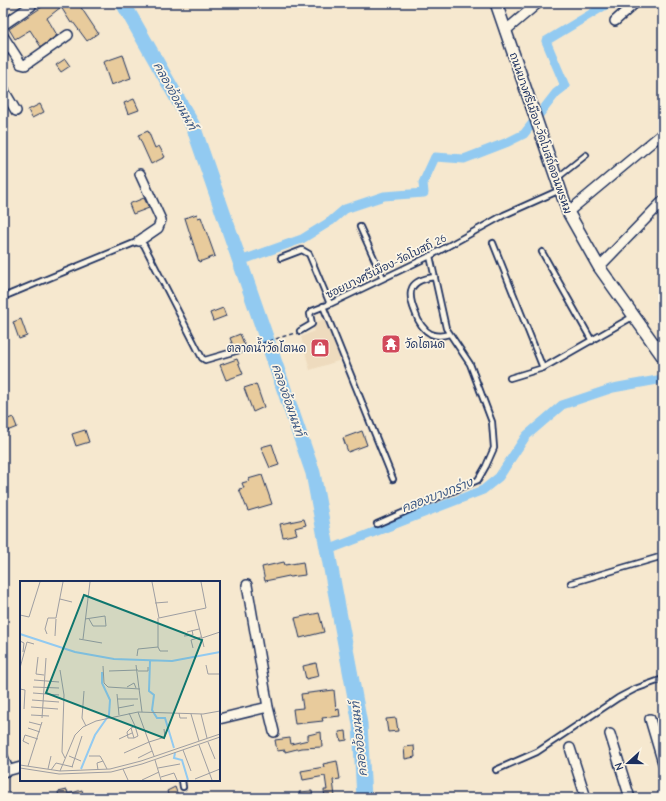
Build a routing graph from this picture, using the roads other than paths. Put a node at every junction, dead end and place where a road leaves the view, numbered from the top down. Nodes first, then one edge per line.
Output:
1 (496, 3) edge
2 (538, 3) edge
3 (635, 3) edge
4 (661, 3) edge
5 (663, 5) edge
6 (31, 6) dead end
7 (615, 21) dead end
8 (3, 25) edge
9 (505, 31) junction
10 (68, 35) dead end
11 (3, 36) edge
12 (11, 48) junction
13 (3, 54) edge
14 (3, 89) edge
15 (16, 111) dead end
16 (663, 133) edge
17 (586, 155) dead end
18 (140, 174) dead end
19 (556, 179) junction
20 (560, 190) junction
21 (663, 201) edge
22 (568, 212) junction
23 (360, 227) dead end
24 (139, 241) junction
25 (494, 243) dead end
26 (542, 252) dead end
27 (430, 256) junction
28 (281, 258) dead end
29 (599, 268) junction
30 (435, 277) junction
31 (384, 278) junction
32 (3, 297) edge
33 (330, 304) junction
34 (323, 306) junction
35 (634, 316) junction
36 (300, 331) road end
37 (449, 334) junction
38 (592, 341) junction
39 (243, 349) road end
40 (663, 358) edge
41 (543, 368) junction
42 (510, 378) dead end
43 (393, 479) dead end
44 (378, 524) dead end
45 (663, 556) edge
46 (571, 583) dead end
47 (247, 585) dead end
48 (663, 679) edge
49 (268, 707) junction
50 (220, 719) edge
51 (650, 719) dead end
52 (274, 732) dead end
53 (610, 734) dead end
54 (570, 748) dead end
55 (3, 757) edge
56 (663, 762) edge
57 (20, 767) edge
58 (496, 770) dead end
59 (6, 771) edge
60 (182, 781) edge
61 (183, 787) dead end
62 (586, 798) edge
63 (630, 798) edge

1 - 9 street, ถนนบางศรีเมือง-วัดโบสถ์ดอนพรหม
2 - 9 street
3 - 7 street
4 - 5 street
6 - 8 street
9 - 19 street, ถนนบางศรีเมือง-วัดโบสถ์ดอนพรหม
10 - 12 street
11 - 12 street
12 - 13 lane
14 - 15 street
16 - 22 street
17 - 19 lane
18 - 24 street
19 - 20 street, ถนนบางศรีเมือง-วัดโบสถ์ดอนพรหม
20 - 22 street, ถนนบางศรีเมือง-วัดโบสถ์ดอนพรหม
20 - 27 lane, ซอยบางศรีเมือง-วัดโบสถ์ 26
21 - 29 street
22 - 29 street, ถนนบางศรีเมือง-วัดโบสถ์ดอนพรหม
23 - 31 lane
24 - 32 lane
24 - 39 lane
25 - 41 lane
26 - 38 lane
27 - 30 lane
27 - 31 lane, ซอยบางศรีเมือง-วัดโบสถ์ 26
28 - 33 lane
29 - 35 street, ถนนบางศรีเมือง-วัดโบสถ์ดอนพรหม
30 - 37 lane
30 - 37 lane
31 - 33 lane, ซอยบางศรีเมือง-วัดโบสถ์ 26
33 - 34 lane, ซอยบางศรีเมือง-วัดโบสถ์ 26
34 - 36 lane
34 - 43 lane, ซอยบางศรีเมือง-วัดโบสถ์ 26
35 - 38 lane
35 - 40 street, ถนนบางศรีเมือง-วัดโบสถ์ดอนพรหม
37 - 44 lane
38 - 41 lane
41 - 42 lane
45 - 46 lane
47 - 49 street
48 - 58 lane
49 - 50 street
49 - 52 street
51 - 56 street
53 - 63 street
54 - 62 street
55 - 59 street
57 - 59 street
60 - 61 lane

